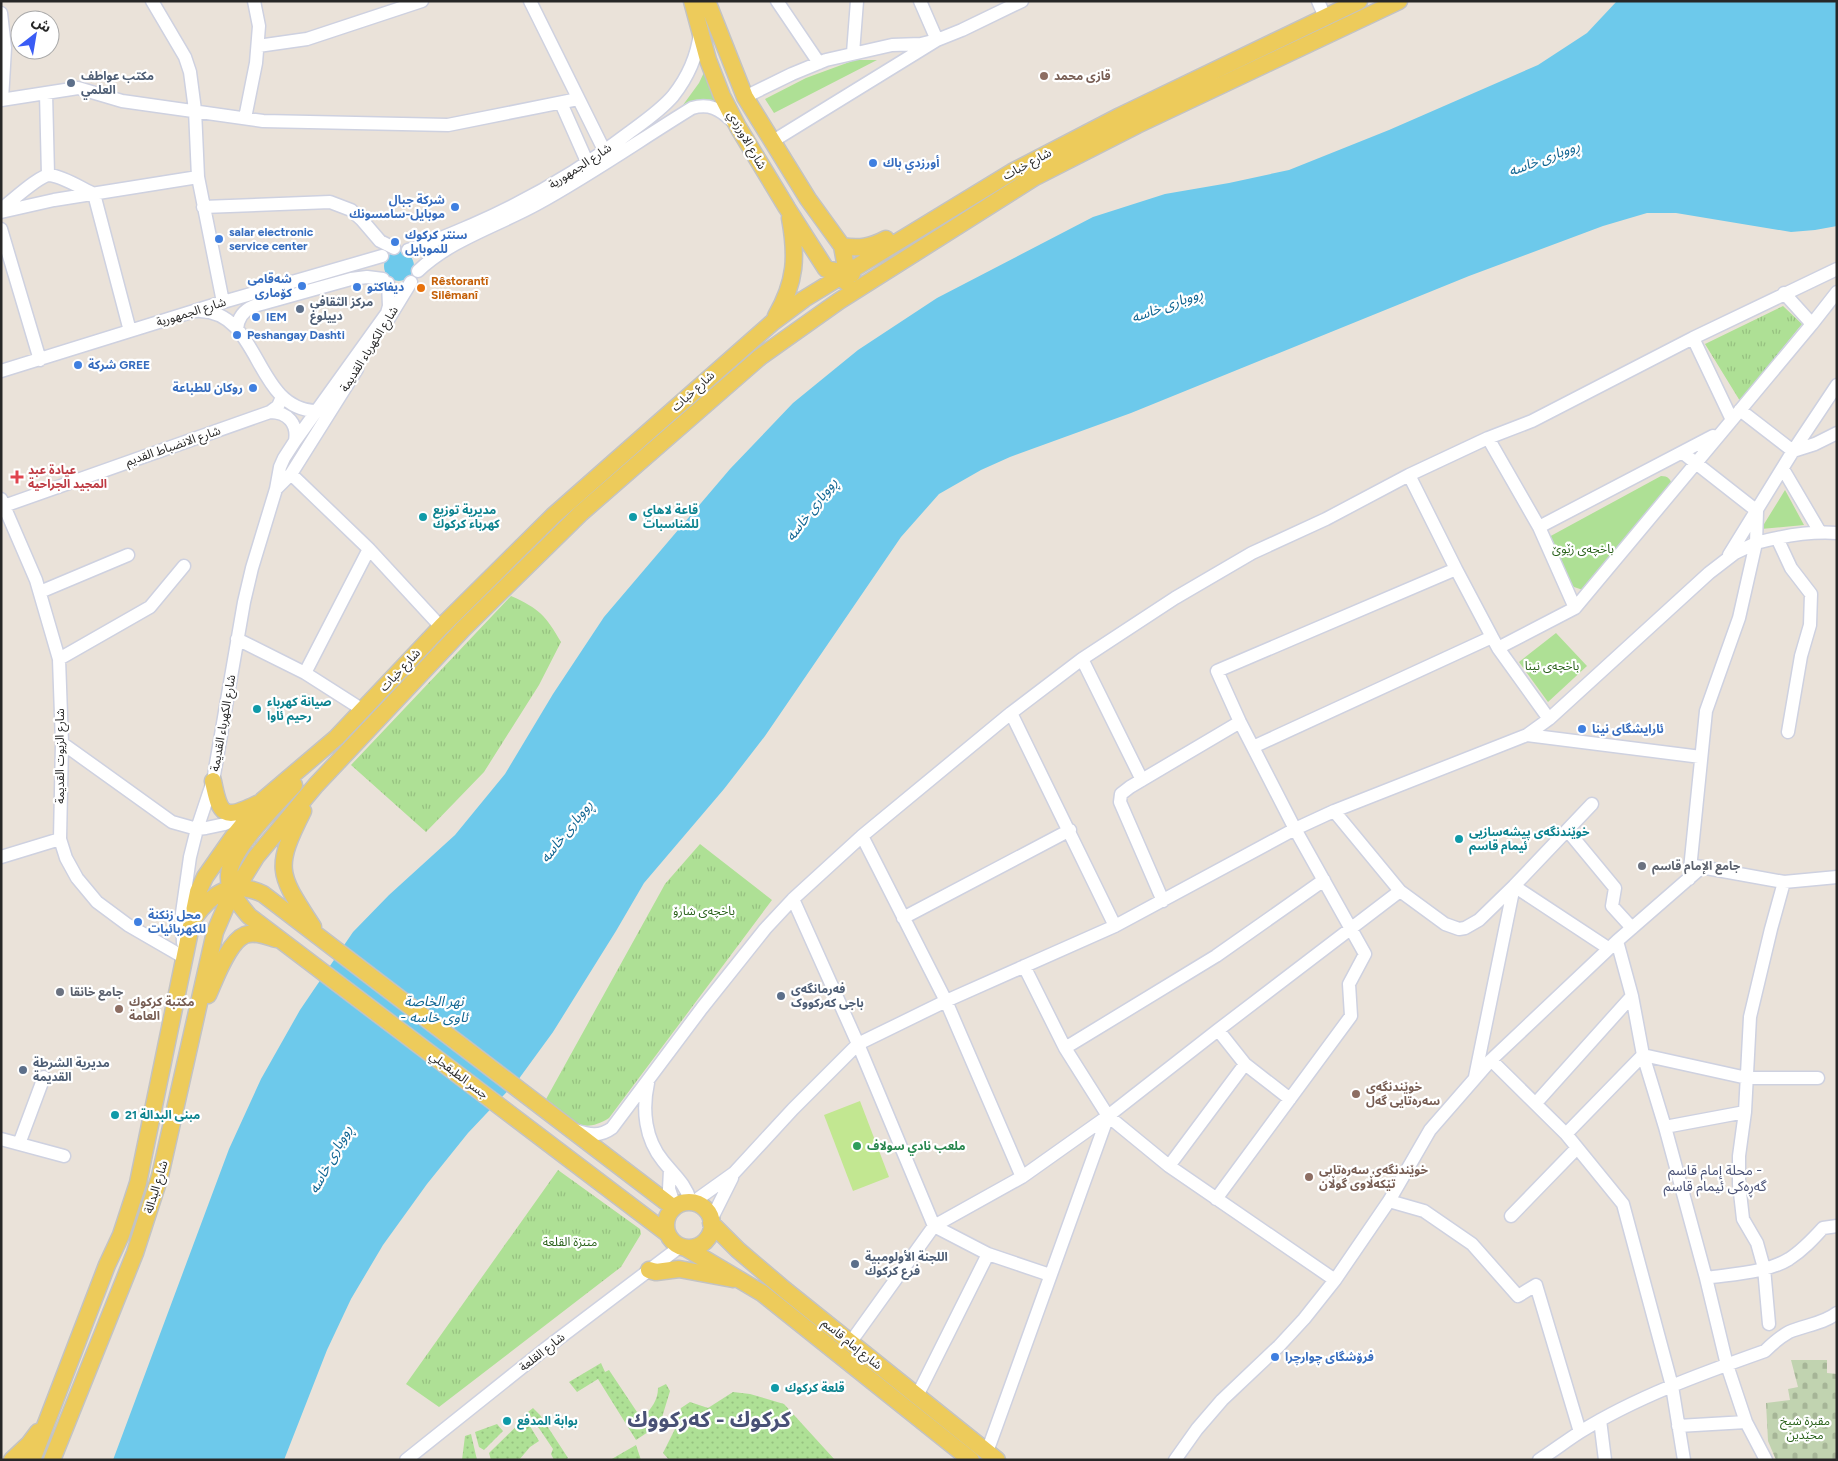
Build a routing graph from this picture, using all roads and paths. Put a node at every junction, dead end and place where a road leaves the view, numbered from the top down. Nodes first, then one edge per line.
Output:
1 (152, 1) edge
2 (254, 1) edge
3 (422, 1) edge
4 (530, 1) edge
5 (692, 1) edge
6 (707, 1) edge
7 (777, 1) edge
8 (857, 1) edge
9 (920, 1) edge
10 (1022, 1) edge
11 (1318, 1) edge
12 (1359, 1) edge
13 (1399, 1) edge
14 (1008, 5) edge
15 (1, 13) edge
16 (1326, 17) junction
17 (700, 28) junction
18 (936, 40) junction
19 (258, 46) junction
20 (853, 53) junction
21 (819, 63) junction
22 (46, 93) junction
23 (745, 97) junction
24 (578, 99) junction
25 (2, 100) edge
26 (561, 103) junction
27 (196, 110) junction
28 (245, 118) junction
29 (738, 126) junction
30 (773, 141) junction
31 (605, 152) junction
32 (783, 158) junction
33 (588, 164) junction
34 (765, 171) junction
35 (48, 175) junction
36 (198, 176) junction
37 (94, 194) junction
38 (964, 200) junction
39 (203, 207) junction
40 (787, 208) junction
41 (1, 211) edge
42 (1, 229) edge
43 (842, 246) junction
44 (394, 248) junction
45 (408, 250) junction
46 (382, 256) junction
47 (1837, 269) edge
48 (869, 272) junction
49 (847, 273) junction
50 (415, 277) junction
51 (386, 281) junction
52 (834, 287) junction
53 (1837, 292) edge
54 (1784, 293) junction
55 (223, 302) junction
56 (193, 312) junction
57 (773, 322) junction
58 (1812, 324) junction
59 (237, 329) junction
60 (130, 332) junction
61 (1693, 338) junction
62 (40, 360) junction
63 (1, 371) edge
64 (1837, 385) edge
65 (282, 397) junction
66 (316, 411) junction
67 (270, 412) junction
68 (1736, 415) junction
69 (1720, 433) junction
70 (1837, 433) edge
71 (1488, 438) junction
72 (295, 441) junction
73 (1793, 452) junction
74 (1683, 453) junction
75 (1695, 463) junction
76 (1783, 469) junction
77 (291, 474) junction
78 (1409, 475) junction
79 (276, 489) junction
80 (2, 504) edge
81 (1757, 511) junction
82 (1538, 527) junction
83 (1820, 532) junction
84 (1837, 533) edge
85 (1777, 538) junction
86 (1756, 543) junction
87 (369, 549) junction
88 (128, 555) dead end
89 (1726, 559) junction
90 (184, 566) dead end
91 (1456, 569) junction
92 (40, 592) junction
93 (1575, 608) junction
94 (440, 627) junction
95 (1492, 637) junction
96 (237, 638) junction
97 (1498, 648) junction
98 (59, 658) junction
99 (1082, 660) junction
100 (305, 674) junction
101 (363, 710) junction
102 (1011, 713) junction
103 (1548, 719) junction
104 (1240, 722) junction
105 (1788, 732) dead end
106 (1527, 735) junction
107 (336, 738) junction
108 (62, 743) junction
109 (1253, 747) junction
110 (1701, 757) junction
111 (1142, 780) junction
112 (213, 782) junction
113 (316, 786) junction
114 (263, 800) junction
115 (1592, 804) dead end
116 (1334, 811) junction
117 (196, 829) junction
118 (1296, 829) junction
119 (1070, 830) junction
120 (1567, 830) junction
121 (862, 836) junction
122 (60, 839) junction
123 (1, 857) edge
124 (1696, 866) junction
125 (1837, 877) edge
126 (1324, 880) junction
127 (1784, 882) junction
128 (1514, 886) junction
129 (1400, 891) junction
130 (232, 893) junction
131 (793, 899) junction
132 (1163, 901) junction
133 (194, 918) junction
134 (903, 918) junction
135 (1115, 926) junction
136 (1351, 928) junction
137 (1632, 928) junction
138 (282, 940) junction
139 (323, 940) junction
140 (1613, 944) junction
141 (185, 958) junction
142 (1024, 966) junction
143 (1632, 996) junction
144 (946, 1001) junction
145 (196, 1022) junction
146 (1218, 1030) junction
147 (858, 1044) junction
148 (1065, 1048) junction
149 (1642, 1055) junction
150 (1491, 1060) junction
151 (1245, 1064) junction
152 (44, 1077) dead end
153 (1475, 1077) junction
154 (1747, 1078) junction
155 (1818, 1078) dead end
156 (648, 1080) junction
157 (1290, 1100) junction
158 (1536, 1103) junction
159 (1745, 1112) junction
160 (1108, 1116) junction
161 (1665, 1128) junction
162 (570, 1129) junction
163 (1566, 1134) junction
164 (1, 1139) edge
165 (19, 1144) junction
166 (1577, 1148) junction
167 (64, 1156) dead end
168 (1169, 1166) junction
169 (670, 1170) junction
170 (734, 1173) junction
171 (1022, 1177) junction
172 (1216, 1199) junction
173 (1389, 1201) junction
174 (692, 1203) junction
175 (674, 1208) junction
176 (1511, 1216) dead end
177 (711, 1221) junction
178 (934, 1226) junction
179 (1837, 1226) edge
180 (668, 1234) junction
181 (684, 1247) junction
182 (988, 1254) junction
183 (1764, 1268) junction
184 (649, 1270) junction
185 (1050, 1275) junction
186 (1706, 1278) junction
187 (743, 1280) junction
188 (1335, 1280) junction
189 (1837, 1313) edge
190 (1769, 1324) dead end
191 (850, 1343) junction
192 (1727, 1365) junction
193 (1672, 1386) junction
194 (917, 1396) junction
195 (50, 1410) junction
196 (1600, 1420) junction
197 (1746, 1422) junction
198 (1678, 1426) junction
199 (65, 1430) junction
200 (1580, 1432) junction
201 (992, 1456) edge
202 (12, 1460) edge
203 (32, 1460) edge
204 (52, 1460) edge
205 (62, 1460) edge
206 (406, 1460) edge
207 (971, 1460) edge
208 (1175, 1460) edge
209 (1539, 1460) edge
210 (1605, 1460) edge
211 (1684, 1460) edge
212 (1766, 1460) edge

1 - 27 street
2 - 19 street
3 - 19 street
4 - 24 street
5 - 17 main road, شارع الاورزدي
6 - 23 main road, شارع الاورزدي
7 - 21 street
8 - 20 street
9 - 18 street
10 - 14 street
11 - 16 street
12 - 16 main road, شارع خبات
13 - 48 main road, شارع خبات
14 - 18 street
15 - 25 street
16 - 38 main road, شارع خبات
17 - 29 main road, شارع الاورزدي
17 - 31 street, شارع الجمهورية
18 - 20 street
18 - 30 street
19 - 28 street
20 - 21 street
21 - 23 street
22 - 25 street
22 - 27 street
22 - 35 street
23 - 30 main road, شارع الاورزدي
24 - 26 street
24 - 31 street
26 - 28 street
26 - 33 street
27 - 28 street
27 - 36 street
29 - 34 main road, شارع الاورزدي
29 - 50 street, شارع الجمهورية
30 - 32 main road, شارع الاورزدي
31 - 33 street, شارع الجمهورية
32 - 34 main road
32 - 43 main road, شارع الاورزدي
33 - 45 street, شارع الجمهورية
34 - 40 main road, شارع الاورزدي
35 - 37 street
35 - 41 street
36 - 37 street
36 - 39 street
37 - 41 street
37 - 60 street
38 - 43 main road
38 - 48 main road, شارع خبات
39 - 44 street
39 - 55 street
40 - 52 main road, شارع الاورزدي
40 - 57 main road
42 - 62 street
43 - 49 main road
44 - 45 street
44 - 46 street
45 - 50 street
46 - 51 street
46 - 55 street, شارع الجمهورية
47 - 54 street
48 - 49 main road, شارع خبات
48 - 52 main road, شارع خبات
49 - 52 main road
50 - 51 street
50 - 77 street, شارع الكهرباء القديمة
51 - 59 street
51 - 66 street, شارع الكهرباء القديمة
52 - 57 main road, شارع خبات
52 - 113 main road, شارع خبات
53 - 58 street
54 - 58 street
54 - 61 street
55 - 56 street, شارع الجمهورية
56 - 59 street
56 - 60 street, شارع الجمهورية
57 - 94 main road, شارع خبات
58 - 68 street
59 - 65 street
60 - 62 street, شارع الجمهورية
61 - 68 street
61 - 71 street
62 - 63 street, شارع الجمهورية
64 - 73 street
65 - 66 street
65 - 67 street
66 - 72 street, شارع الكهرباء القديمة
67 - 72 street
67 - 80 street, شارع الانضباط القديم
68 - 69 street
68 - 73 street
69 - 74 street
69 - 75 street
70 - 73 street
71 - 78 street
71 - 82 street
72 - 79 street, شارع الكهرباء القديمة
73 - 76 street
74 - 75 street
74 - 82 street
75 - 81 street
75 - 93 street
76 - 81 street
76 - 83 street
77 - 79 street, شارع الكهرباء القديمة
77 - 87 street
78 - 91 street
78 - 99 street
79 - 96 street, شارع الكهرباء القديمة
80 - 92 street, شارع الزيوت القديمة
81 - 86 street
81 - 89 street
82 - 93 street
83 - 84 street
83 - 85 street
85 - 86 street
85 - 105 street
86 - 89 street
86 - 110 street
87 - 94 street
87 - 100 street
88 - 92 street
89 - 103 street
90 - 98 street
91 - 95 street
91 - 104 street
92 - 98 street, شارع الزيوت القديمة
93 - 97 street
94 - 101 main road, شارع خبات
95 - 97 street
95 - 109 street
96 - 100 street
96 - 112 street, شارع الكهرباء القديمة
97 - 103 street
98 - 108 street, شارع الزيوت القديمة
99 - 102 street
99 - 111 street
100 - 101 street
101 - 107 main road, شارع خبات
102 - 119 street
102 - 121 street
103 - 106 street
104 - 109 street
104 - 111 street
106 - 110 street
106 - 116 street
107 - 114 main road, شارع خبات
107 - 130 main road
108 - 117 street
108 - 122 street, شارع الزيوت القديمة
109 - 118 street
110 - 124 street
111 - 132 street
112 - 114 main road
112 - 117 street, شارع الكهرباء القديمة
113 - 130 main road, شارع خبات
113 - 139 main road
114 - 117 street
114 - 133 main road, شارع خبات
115 - 120 street
116 - 118 street
116 - 129 street
117 - 141 street, شارع الكهرباء القديمة
118 - 126 street
118 - 132 street
119 - 134 street
119 - 135 street
120 - 128 street
120 - 137 street
121 - 131 street
121 - 134 street
122 - 123 street
122 - 141 street, شارع الزيوت القديمة
124 - 127 street
124 - 137 street
125 - 127 street
126 - 136 street
126 - 148 street
127 - 154 street
128 - 129 street
128 - 140 street
128 - 153 street
129 - 136 street
130 - 133 main road
130 - 138 main road, جسر الطبقجلي
130 - 139 main road, جسر الطبقجلي
130 - 145 main road, شارع البدالة
131 - 147 street
131 - 156 street
132 - 135 street
133 - 141 main road, شارع خبات
134 - 144 street
135 - 142 street
136 - 146 street
136 - 157 street
137 - 140 street
138 - 145 main road
138 - 180 main road, جسر الطبقجلي
139 - 162 main road, جسر الطبقجلي
140 - 143 street
140 - 150 street
141 - 195 main road, شارع البدالة
142 - 144 street
142 - 148 street
143 - 149 street
143 - 158 street
144 - 147 street
144 - 171 street
145 - 199 main road, شارع البدالة
146 - 151 street
146 - 160 street
147 - 170 street
147 - 178 street
148 - 160 street
149 - 154 street
149 - 161 street
149 - 163 street
150 - 153 street
150 - 158 street
151 - 157 street
151 - 168 street
152 - 165 street
153 - 173 street
154 - 155 street
154 - 159 street
156 - 162 street
156 - 169 street
157 - 172 street
158 - 163 street
159 - 161 street
159 - 183 street
160 - 168 street
160 - 171 street
160 - 185 street
161 - 186 street
162 - 175 main road, جسر الطبقجلي
163 - 166 street
164 - 165 street
165 - 167 street
166 - 176 street
166 - 193 street
168 - 172 street
169 - 174 street
169 - 175 street
170 - 174 street
170 - 177 street
171 - 178 street
172 - 188 street
173 - 188 street
173 - 200 street
174 - 175 main road
174 - 177 main road
175 - 180 main road
177 - 181 main road
177 - 191 main road, شارع إمام قاسم
178 - 182 street
178 - 191 street
179 - 183 street
180 - 181 main road
181 - 184 street, شارع القلعة
181 - 187 main road, شارع إمام قاسم
182 - 185 street
182 - 194 street
183 - 186 street
183 - 190 street
184 - 187 main road
184 - 206 street, شارع القلعة
185 - 201 street
186 - 192 street
187 - 207 main road, شارع إمام قاسم
188 - 208 street
189 - 192 street
191 - 194 main road, شارع إمام قاسم
192 - 193 street
192 - 197 street
193 - 196 street
193 - 198 street
194 - 201 main road, شارع إمام قاسم
195 - 202 main road
195 - 203 main road, شارع البدالة
196 - 200 street
196 - 210 street
197 - 198 street
197 - 212 street
198 - 211 street
199 - 204 main road, شارع البدالة
199 - 205 street
200 - 209 street

